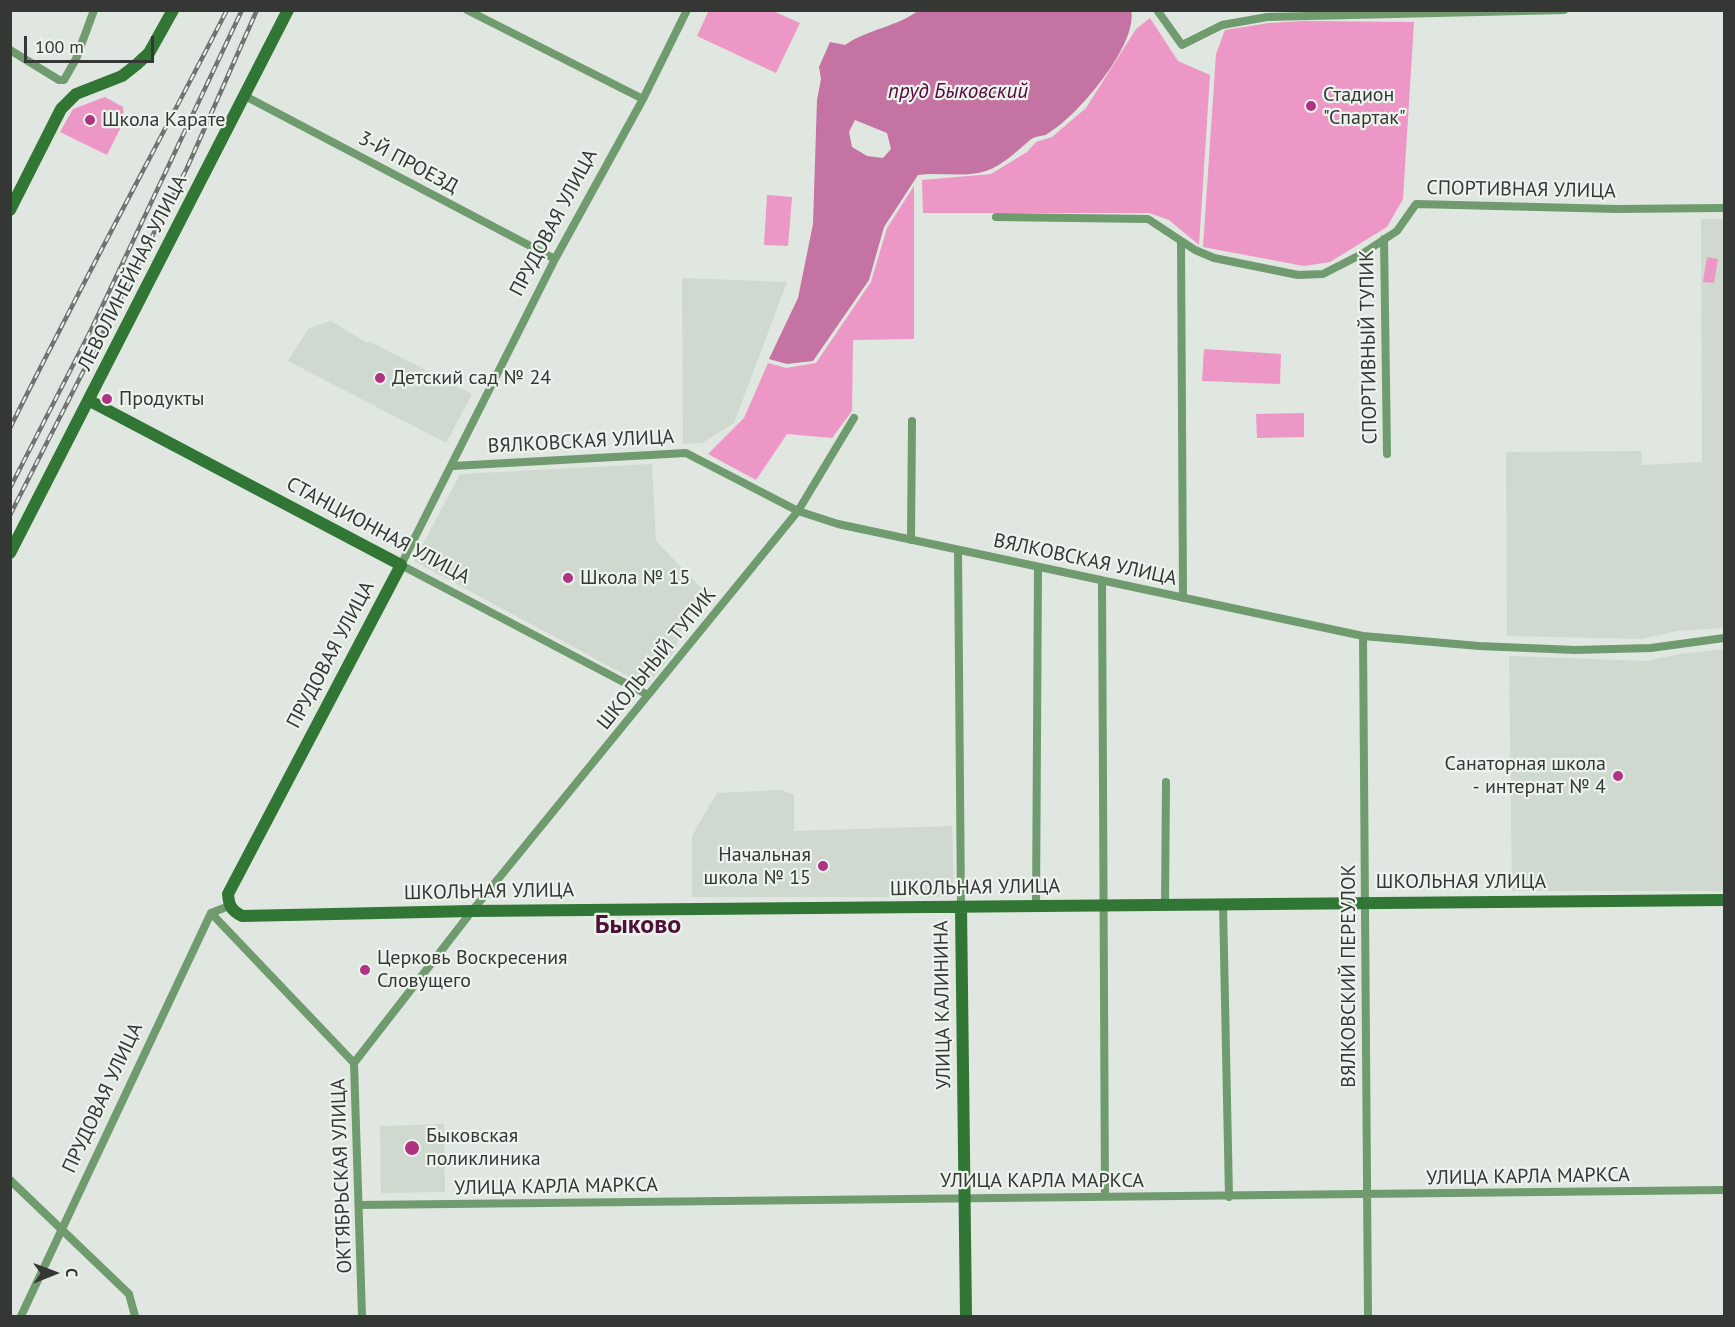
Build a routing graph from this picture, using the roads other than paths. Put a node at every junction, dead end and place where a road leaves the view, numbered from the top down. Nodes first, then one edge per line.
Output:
1 (94, 10) edge
2 (173, 10) edge
3 (288, 10) edge
4 (467, 10) edge
5 (687, 10) edge
6 (1157, 10) edge
7 (1564, 10) edge
8 (1269, 14) edge
9 (10, 50) edge
10 (245, 96) junction
11 (643, 99) junction
12 (1725, 208) edge
13 (10, 210) edge
14 (996, 217) dead end
15 (1384, 239) junction
16 (1181, 241) junction
17 (555, 259) junction
18 (90, 401) junction
19 (854, 418) dead end
20 (912, 421) dead end
21 (1387, 454) dead end
22 (453, 466) junction
23 (798, 511) junction
24 (911, 540) junction
25 (958, 550) junction
26 (10, 553) edge
27 (401, 565) junction
28 (1038, 567) junction
29 (1102, 582) junction
30 (1183, 598) junction
31 (1363, 636) junction
32 (1725, 638) edge
33 (648, 696) junction
34 (1166, 782) dead end
35 (1725, 900) edge
36 (1366, 902) junction
37 (1223, 904) junction
38 (1165, 905) junction
39 (229, 906) junction
40 (1036, 906) junction
41 (1104, 906) junction
42 (961, 908) junction
43 (472, 911) junction
44 (211, 913) junction
45 (354, 1063) junction
46 (10, 1180) edge
47 (1725, 1190) edge
48 (1366, 1196) junction
49 (1105, 1197) junction
50 (1228, 1197) junction
51 (965, 1198) junction
52 (360, 1205) junction
53 (63, 1231) junction
54 (21, 1317) edge
55 (135, 1317) edge
56 (362, 1317) edge
57 (966, 1317) edge
58 (1368, 1317) edge

1 - 9 street
2 - 13 main road
3 - 10 main road, ЛЕВОЛИНЕЙНАЯ УЛИЦА
4 - 11 street
5 - 11 street, ПРУДОВАЯ УЛИЦА
6 - 8 street
7 - 8 street
10 - 17 street, 3-Й ПРОЕЗД
10 - 18 main road, ЛЕВОЛИНЕЙНАЯ УЛИЦА
11 - 17 street, ПРУДОВАЯ УЛИЦА
12 - 15 street, СПОРТИВНАЯ УЛИЦА
14 - 16 street, СПОРТИВНАЯ УЛИЦА
15 - 16 street, СПОРТИВНАЯ УЛИЦА
15 - 21 street, СПОРТИВНЫЙ ТУПИК
16 - 30 street
17 - 22 street, ПРУДОВАЯ УЛИЦА
18 - 26 main road, ЛЕВОЛИНЕЙНАЯ УЛИЦА
18 - 27 main road, СТАНЦИОННАЯ УЛИЦА
19 - 23 street, ШКОЛЬНЫЙ ТУПИК
20 - 24 street
22 - 23 street, ВЯЛКОВСКАЯ УЛИЦА
22 - 27 street, ПРУДОВАЯ УЛИЦА
23 - 24 street, ВЯЛКОВСКАЯ УЛИЦА
23 - 33 street, ШКОЛЬНЫЙ ТУПИК
24 - 25 street, ВЯЛКОВСКАЯ УЛИЦА
25 - 28 street, ВЯЛКОВСКАЯ УЛИЦА
25 - 42 street, УЛИЦА КАЛИНИНА
27 - 33 street, СТАНЦИОННАЯ УЛИЦА
27 - 39 main road, ПРУДОВАЯ УЛИЦА
28 - 29 street, ВЯЛКОВСКАЯ УЛИЦА
28 - 40 street
29 - 30 street, ВЯЛКОВСКАЯ УЛИЦА
29 - 41 street
30 - 31 street, ВЯЛКОВСКАЯ УЛИЦА
31 - 32 street, ВЯЛКОВСКАЯ УЛИЦА
31 - 36 street, ВЯЛКОВСКИЙ ПЕРЕУЛОК
33 - 43 street, ШКОЛЬНЫЙ ТУПИК
34 - 38 street
35 - 36 main road, ШКОЛЬНАЯ УЛИЦА
36 - 37 main road, ШКОЛЬНАЯ УЛИЦА
36 - 48 street, ВЯЛКОВСКИЙ ПЕРЕУЛОК
37 - 38 main road, ШКОЛЬНАЯ УЛИЦА
37 - 50 street
38 - 41 main road, ШКОЛЬНАЯ УЛИЦА
39 - 43 main road, ШКОЛЬНАЯ УЛИЦА
39 - 44 street
40 - 41 main road, ШКОЛЬНАЯ УЛИЦА
40 - 42 main road, ШКОЛЬНАЯ УЛИЦА
41 - 49 street
42 - 43 main road, ШКОЛЬНАЯ УЛИЦА
42 - 51 main road, УЛИЦА КАЛИНИНА
43 - 45 street, ШКОЛЬНЫЙ ТУПИК
44 - 45 street, ОКТЯБРЬСКАЯ УЛИЦА
44 - 53 street, ПРУДОВАЯ УЛИЦА
45 - 52 street, ОКТЯБРЬСКАЯ УЛИЦА
46 - 53 street
47 - 48 street, УЛИЦА КАРЛА МАРКСА
48 - 50 street, УЛИЦА КАРЛА МАРКСА
48 - 58 street, ВЯЛКОВСКИЙ ПЕРЕУЛОК
49 - 50 street, УЛИЦА КАРЛА МАРКСА
49 - 51 street, УЛИЦА КАРЛА МАРКСА
51 - 52 street, УЛИЦА КАРЛА МАРКСА
51 - 57 main road, УЛИЦА КАЛИНИНА
52 - 56 street, ОКТЯБРЬСКАЯ УЛИЦА
53 - 54 street, ПРУДОВАЯ УЛИЦА
53 - 55 street

